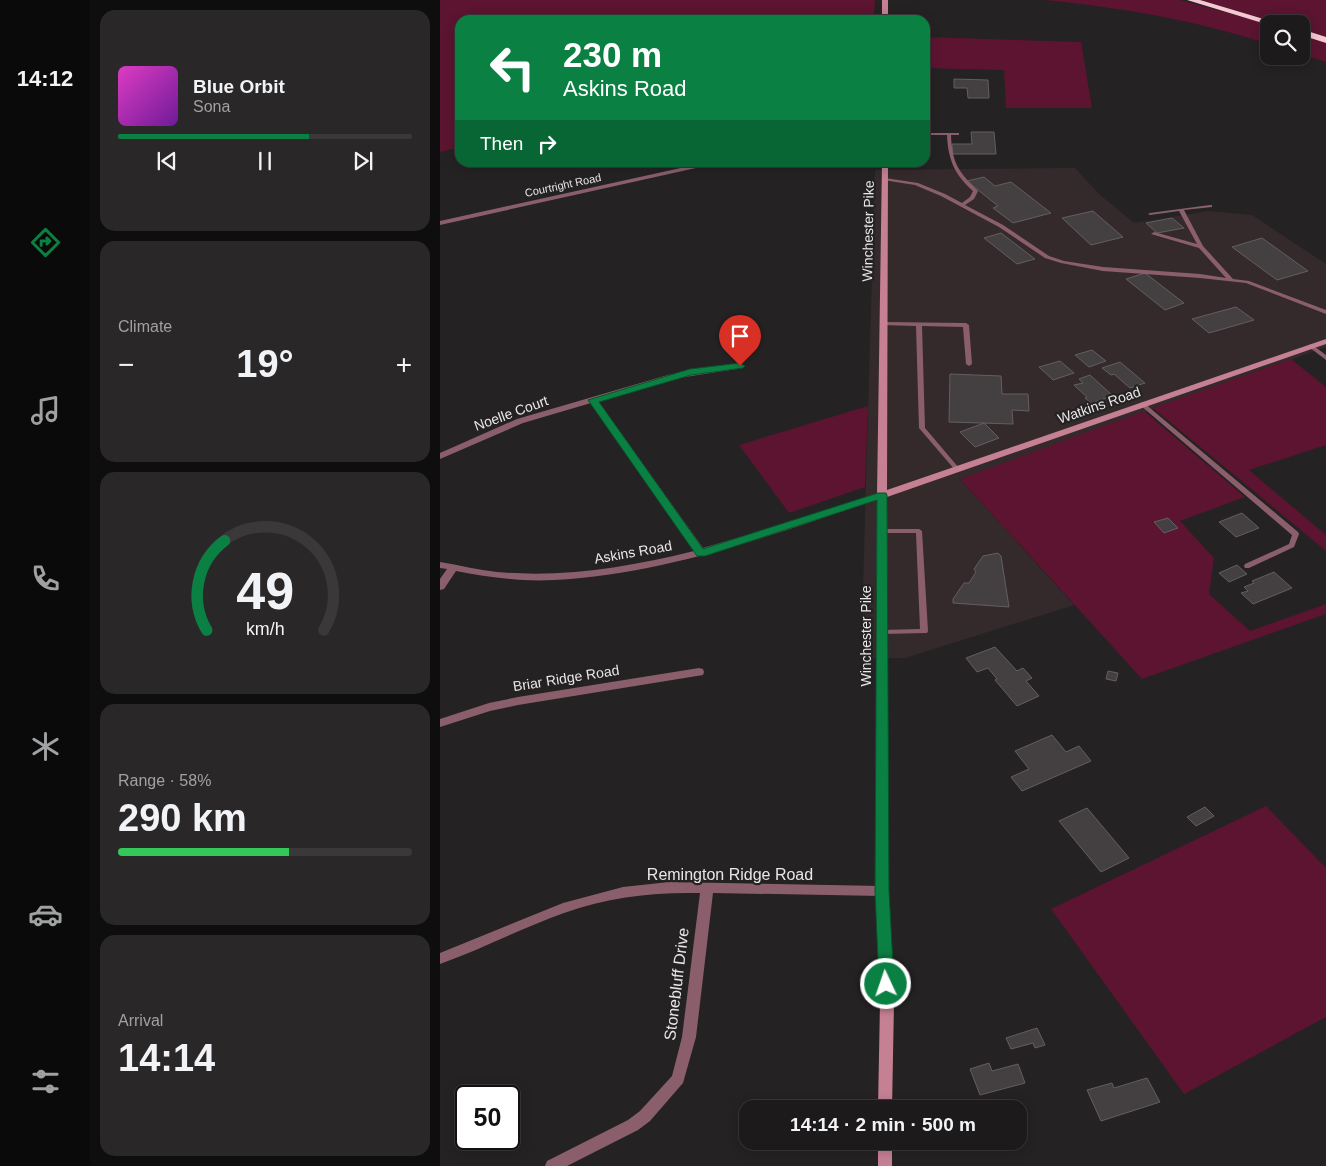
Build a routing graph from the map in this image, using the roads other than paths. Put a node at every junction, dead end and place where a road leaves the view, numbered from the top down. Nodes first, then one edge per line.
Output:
1 (885, 0) edge
2 (1191, 0) edge
3 (885, 15) edge
4 (1260, 19) edge
5 (1310, 35) edge
6 (1326, 40) edge
7 (930, 134) edge
8 (949, 134) junction
9 (957, 134) dead end
10 (697, 167) edge
11 (885, 167) edge
12 (885, 179) junction
13 (962, 205) junction
14 (1210, 206) dead end
15 (1181, 209) junction
16 (1150, 214) dead end
17 (440, 223) edge
18 (1154, 234) dead end
19 (1201, 247) junction
20 (1231, 280) junction
21 (1326, 312) edge
22 (883, 324) junction
23 (919, 324) junction
24 (1326, 341) edge
25 (1311, 346) junction
26 (1326, 358) edge
27 (969, 364) dead end
28 (740, 366) dead end
29 (593, 400) junction
30 (1142, 404) junction
31 (440, 456) edge
32 (957, 469) junction
33 (882, 495) junction
34 (882, 531) junction
35 (701, 553) junction
36 (440, 565) edge
37 (1247, 566) dead end
38 (453, 568) junction
39 (440, 587) edge
40 (882, 632) junction
41 (699, 672) dead end
42 (440, 723) edge
43 (707, 888) junction
44 (882, 891) junction
45 (440, 959) edge
46 (885, 1100) edge
47 (885, 1150) edge
48 (552, 1166) edge
49 (885, 1166) edge

1 - 3 main road
2 - 4 highway
5 - 6 highway
7 - 8 lane
8 - 9 lane
8 - 13 lane
10 - 17 street, Courtright Road
11 - 12 main road, Winchester Pike
12 - 13 lane
12 - 22 main road, Winchester Pike
13 - 20 lane
14 - 15 lane
15 - 16 lane
15 - 19 lane
18 - 19 lane
19 - 20 lane
20 - 21 lane
22 - 23 lane
22 - 33 main road, Winchester Pike
23 - 27 lane
23 - 32 lane
24 - 25 main road, Watkins Road
25 - 26 lane
25 - 30 main road, Watkins Road
28 - 29 street, Noelle Court
29 - 31 street, Noelle Court
29 - 35 street
30 - 32 main road, Watkins Road
30 - 37 lane
32 - 33 main road, Watkins Road
33 - 34 main road, Winchester Pike
33 - 35 street, Askins Road
34 - 40 main road, Winchester Pike
34 - 40 lane
35 - 38 street, Askins Road
36 - 38 street, Askins Road
38 - 39 street
40 - 44 main road, Winchester Pike
41 - 42 street, Briar Ridge Road
43 - 44 street, Remington Ridge Road
43 - 45 street, Remington Ridge Road
43 - 48 street, Stonebluff Drive
44 - 46 main road, Winchester Pike
47 - 49 main road

